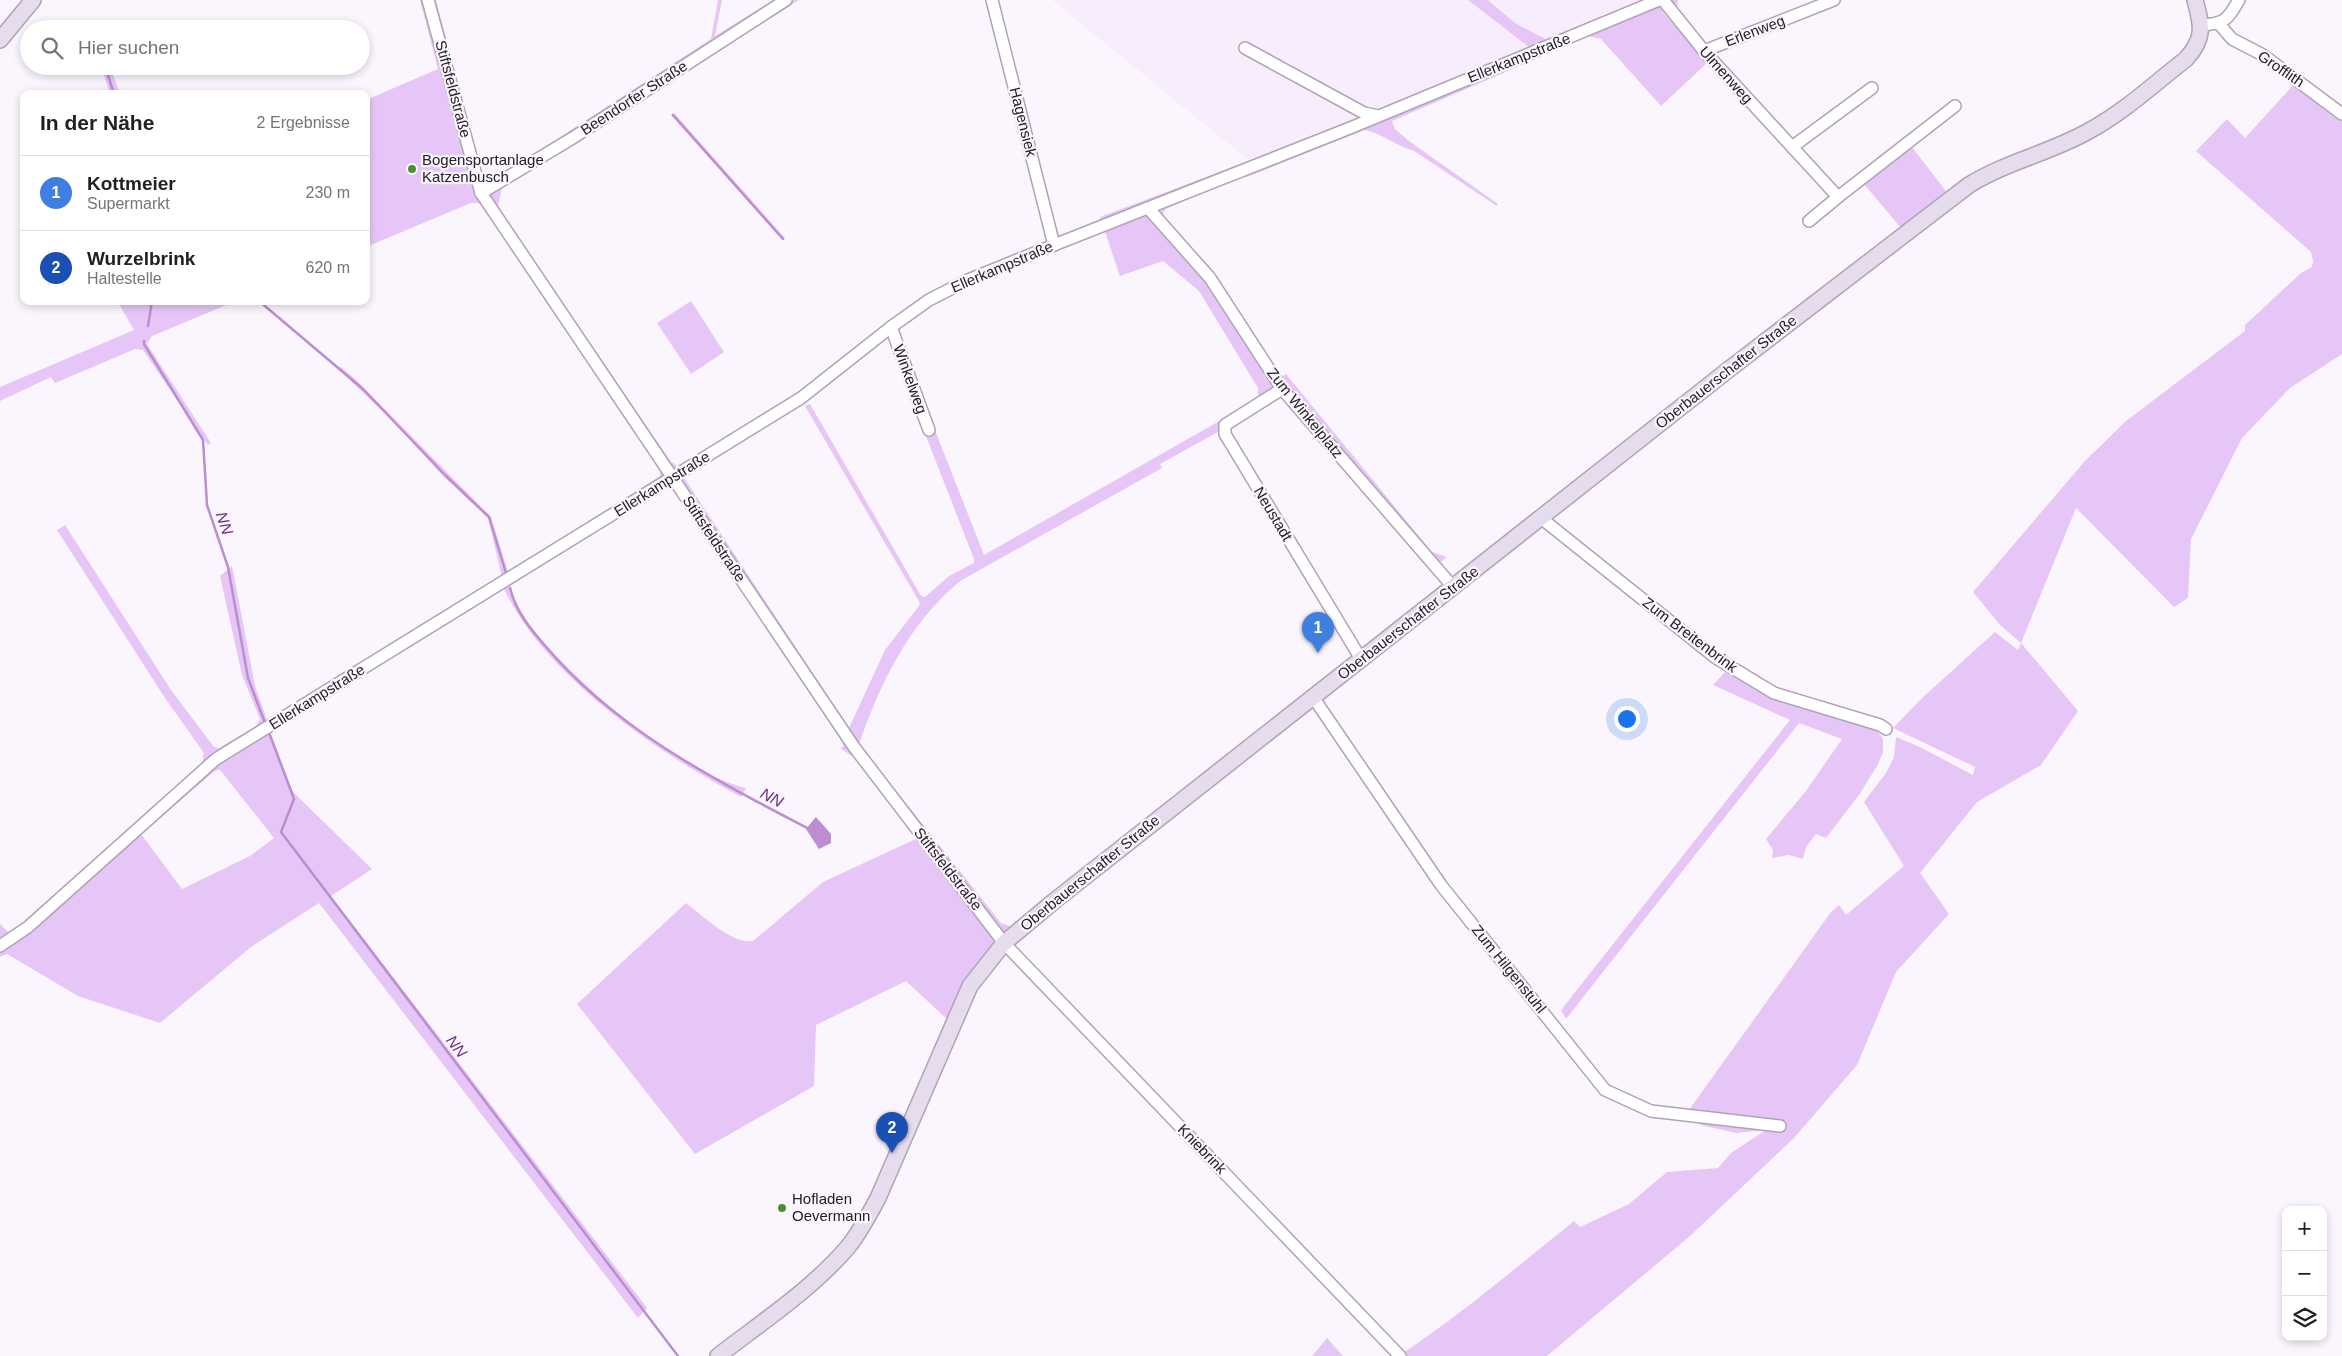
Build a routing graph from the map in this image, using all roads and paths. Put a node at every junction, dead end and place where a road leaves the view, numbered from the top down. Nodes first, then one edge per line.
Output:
1 (33, 0) edge
2 (428, 0) edge
3 (786, 0) edge
4 (992, 0) edge
5 (1661, 0) edge
6 (1834, 0) edge
7 (2195, 0) edge
8 (2239, 0) edge
9 (2220, 24) junction
10 (2201, 26) junction
11 (0, 40) edge
12 (1245, 48) dead end
13 (1704, 51) junction
14 (1872, 88) dead end
15 (1955, 106) dead end
16 (2342, 114) edge
17 (1378, 116) junction
18 (1792, 147) junction
19 (481, 193) junction
20 (1838, 198) junction
21 (1148, 208) junction
22 (1809, 221) dead end
23 (1054, 245) junction
24 (891, 327) junction
25 (1282, 389) junction
26 (929, 430) dead end
27 (673, 478) junction
28 (1541, 518) junction
29 (1453, 587) junction
30 (1361, 659) junction
31 (1313, 697) junction
32 (1886, 729) dead end
33 (1004, 943) junction
34 (0, 946) edge
35 (1780, 1126) dead end
36 (718, 1356) edge
37 (1400, 1356) edge

1 - 11 main road
2 - 19 street, Stiftsfeldstraße
3 - 19 street, Beendorfer Straße
4 - 23 street, Hagensiek
5 - 13 street, Ulmenweg
5 - 17 street, Ellerkampstraße
6 - 13 street, Erlenweg
7 - 10 main road, Oberbauerschafter Straße
8 - 9 street
9 - 10 street
9 - 16 street, Grofflith
10 - 28 main road, Oberbauerschafter Straße
12 - 17 street
13 - 18 street, Ulmenweg
14 - 18 street
15 - 20 street
17 - 21 street, Ellerkampstraße
18 - 20 street, Ulmenweg
19 - 27 street, Stiftsfeldstraße
20 - 22 street
21 - 23 street, Ellerkampstraße
21 - 25 street, Zum Winkelplatz
23 - 24 street, Ellerkampstraße
24 - 26 street, Winkelweg
24 - 27 street, Ellerkampstraße
25 - 29 street, Zum Winkelplatz
25 - 30 street, Neustadt
27 - 33 street, Stiftsfeldstraße
27 - 34 street, Ellerkampstraße
28 - 29 main road, Oberbauerschafter Straße
28 - 32 street, Zum Breitenbrink
29 - 30 main road, Oberbauerschafter Straße
30 - 31 main road, Oberbauerschafter Straße
31 - 33 main road, Oberbauerschafter Straße
31 - 35 street, Zum Hilgenstuhl
33 - 36 main road, Oberbauerschafter Straße
33 - 37 street, Kniebrink

